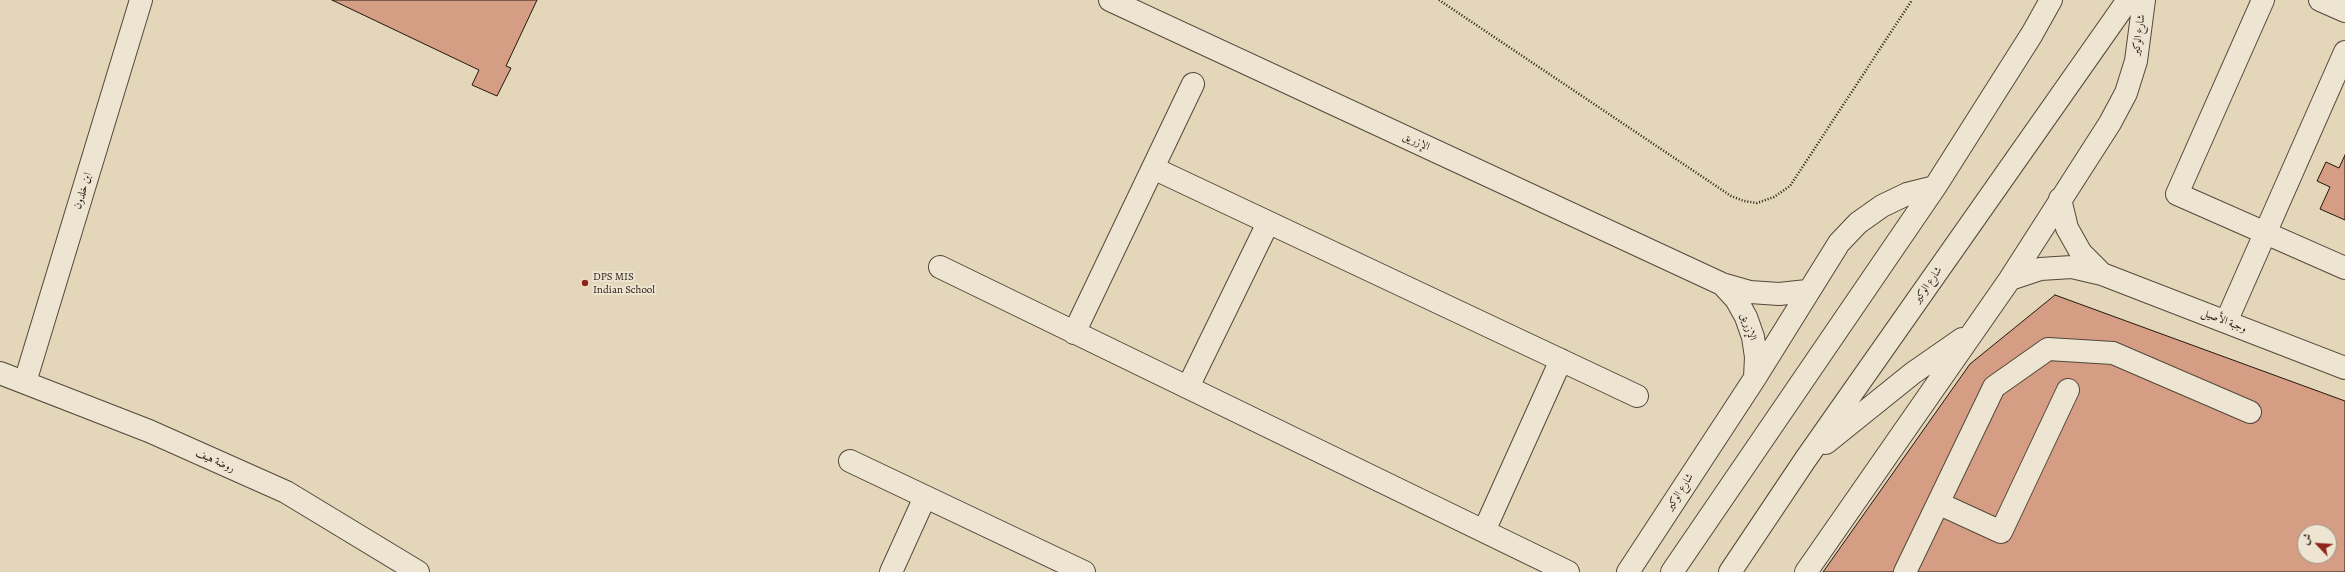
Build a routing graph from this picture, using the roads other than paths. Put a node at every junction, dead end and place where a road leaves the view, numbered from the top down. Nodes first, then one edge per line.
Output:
1 (141, 0) edge
2 (1110, 0) edge
3 (2051, 0) edge
4 (2128, 0) edge
5 (2144, 0) edge
6 (2263, 0) edge
7 (2320, 0) edge
8 (2345, 11) edge
9 (2345, 52) edge
10 (1193, 84) dead end
11 (1153, 168) junction
12 (1935, 187) junction
13 (2060, 199) junction
14 (1268, 223) junction
15 (2265, 233) junction
16 (940, 267) dead end
17 (2345, 268) edge
18 (2102, 274) junction
19 (2010, 279) junction
20 (1722, 284) junction
21 (1807, 291) junction
22 (2226, 322) junction
23 (1976, 327) junction
24 (1074, 333) junction
25 (1561, 360) junction
26 (2345, 368) edge
27 (0, 373) edge
28 (1755, 378) junction
29 (25, 382) junction
30 (1188, 388) junction
31 (2068, 390) dead end
32 (1637, 396) dead end
33 (2250, 412) dead end
34 (1805, 460) junction
35 (850, 461) dead end
36 (925, 497) junction
37 (1940, 504) junction
38 (1484, 531) junction
39 (418, 572) edge
40 (891, 572) edge
41 (1084, 572) edge
42 (1568, 572) edge
43 (1628, 572) edge
44 (1672, 572) edge
45 (1730, 572) edge
46 (1806, 572) edge
47 (1905, 572) edge

1 - 29 street, ابن خلدون
2 - 20 street, الإزريق
3 - 12 street
4 - 34 street, شارع الوكير
5 - 13 street, شارع الوكير
6 - 15 street
7 - 8 street
9 - 15 street
10 - 11 street
11 - 14 street
11 - 24 street
12 - 21 street, شارع الوكير
12 - 44 street
13 - 18 street, وجبة الأصيل
13 - 19 street, شارع الوكير
14 - 25 street
14 - 30 street
15 - 17 street
15 - 22 street
16 - 24 street
18 - 19 street, وجبة الأصيل
18 - 22 street, وجبة الأصيل
19 - 23 street, شارع الوكير
20 - 21 street, الإزريق
20 - 28 street, الإزريق
21 - 28 street, شارع الوكير
22 - 26 street, وجبة الأصيل
23 - 34 street
23 - 46 street, شارع الوكير
24 - 30 street
25 - 32 street
25 - 38 street
27 - 29 street, روضة هيف
28 - 43 street, شارع الوكير
29 - 39 street, روضة هيف
30 - 38 street
31 - 37 street
33 - 37 street
34 - 45 street, شارع الوكير
35 - 36 street
36 - 40 street
36 - 41 street
37 - 47 street
38 - 42 street

